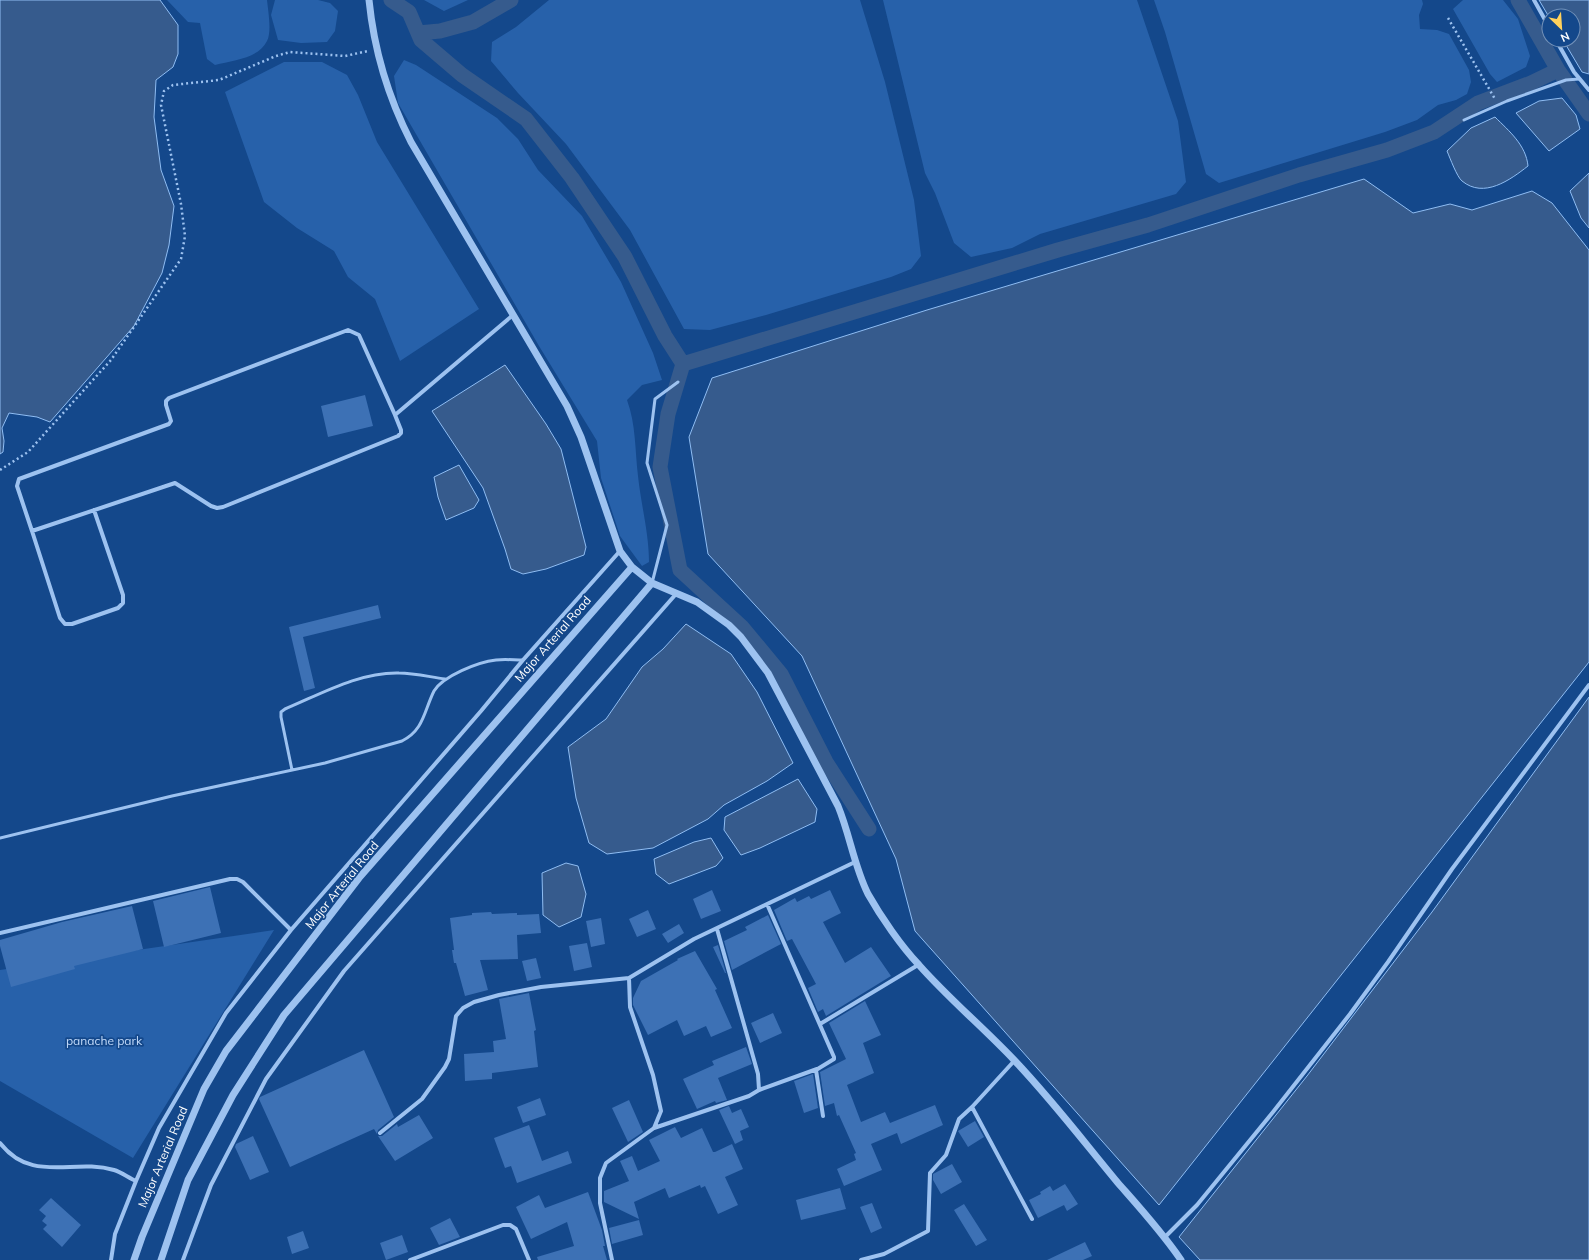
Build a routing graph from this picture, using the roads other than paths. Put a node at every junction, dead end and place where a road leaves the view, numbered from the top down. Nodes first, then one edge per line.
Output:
1 (369, 0) edge
2 (1534, 0) edge
3 (1541, 13) edge
4 (1561, 48) edge
5 (1578, 78) junction
6 (1589, 90) edge
7 (1464, 120) dead end
8 (513, 315) junction
9 (678, 382) dead end
10 (395, 415) junction
11 (94, 510) junction
12 (32, 531) junction
13 (620, 551) junction
14 (632, 567) junction
15 (652, 583) junction
16 (676, 594) junction
17 (523, 660) junction
18 (445, 679) junction
19 (1589, 685) edge
20 (292, 770) junction
21 (0, 838) edge
22 (855, 862) junction
23 (767, 904) junction
24 (717, 929) junction
25 (291, 930) junction
26 (0, 933) edge
27 (918, 965) junction
28 (629, 978) junction
29 (820, 1024) junction
30 (1015, 1060) junction
31 (817, 1069) junction
32 (759, 1090) junction
33 (972, 1107) junction
34 (823, 1116) dead end
35 (654, 1128) junction
36 (380, 1133) dead end
37 (0, 1143) edge
38 (136, 1181) junction
39 (1032, 1219) dead end
40 (1166, 1237) junction
41 (111, 1260) edge
42 (134, 1260) edge
43 (161, 1260) edge
44 (183, 1260) edge
45 (410, 1260) edge
46 (529, 1260) edge
47 (612, 1260) edge
48 (861, 1260) edge
49 (1181, 1260) edge

1 - 8 street
2 - 3 street
4 - 5 street
5 - 6 street
5 - 7 lane
8 - 10 street
8 - 13 street
9 - 15 lane
10 - 11 street
10 - 12 street
11 - 12 street
11 - 12 street
13 - 14 street
13 - 17 street
14 - 15 street
14 - 42 street, Major Arterial Road
15 - 16 street
15 - 43 street
16 - 22 street
16 - 44 street
17 - 18 lane
17 - 25 street
18 - 20 lane
18 - 20 lane
19 - 40 street
20 - 21 lane
22 - 23 street
22 - 27 street
23 - 24 street
23 - 29 street
24 - 28 street
24 - 32 street
25 - 26 street
25 - 38 street
27 - 29 street
27 - 30 street
28 - 35 street
28 - 36 street
29 - 31 street
30 - 33 street
30 - 40 street
31 - 32 street
31 - 34 street
32 - 35 street
33 - 39 street
33 - 48 street
35 - 47 street
37 - 38 street
38 - 41 street
40 - 49 street
45 - 46 street

